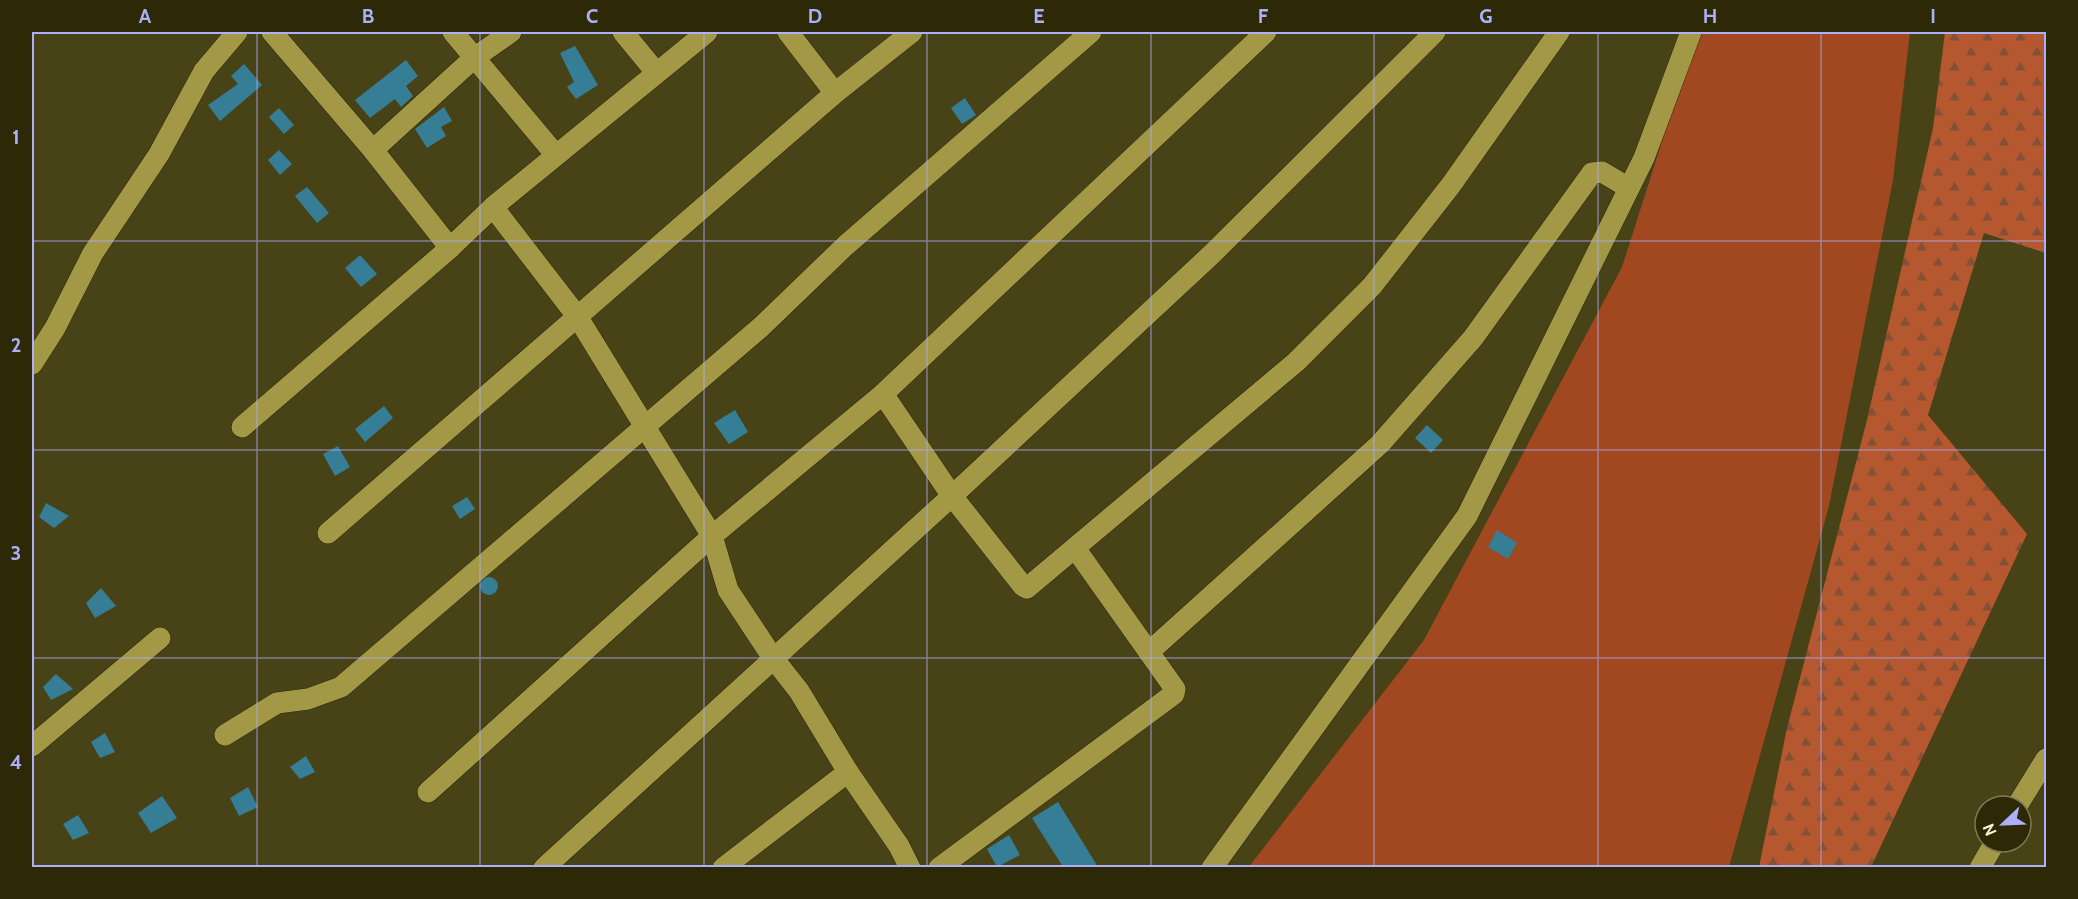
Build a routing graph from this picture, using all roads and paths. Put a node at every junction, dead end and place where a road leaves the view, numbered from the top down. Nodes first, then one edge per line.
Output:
1 (237, 32) edge
2 (272, 32) edge
3 (453, 32) edge
4 (511, 32) edge
5 (623, 32) edge
6 (707, 32) edge
7 (788, 32) edge
8 (912, 32) edge
9 (1091, 32) edge
10 (1266, 32) edge
11 (1435, 32) edge
12 (1559, 32) edge
13 (1691, 32) edge
14 (474, 58) junction
15 (655, 71) junction
16 (835, 93) junction
17 (373, 150) junction
18 (555, 154) junction
19 (1629, 188) junction
20 (493, 207) junction
21 (450, 248) junction
22 (577, 316) junction
23 (32, 364) edge
24 (883, 394) junction
25 (644, 426) junction
26 (242, 427) dead end
27 (952, 496) junction
28 (328, 533) dead end
29 (711, 536) junction
30 (1075, 548) junction
31 (160, 638) dead end
32 (1149, 652) junction
33 (773, 658) junction
34 (225, 735) dead end
35 (32, 746) edge
36 (2046, 759) edge
37 (848, 772) junction
38 (428, 792) dead end
39 (2024, 794) edge
40 (1988, 854) edge
41 (543, 867) edge
42 (723, 867) edge
43 (910, 867) edge
44 (939, 867) edge
45 (1212, 867) edge
46 (1980, 867) edge

1 - 23 street
2 - 17 street
3 - 14 street
4 - 14 street
5 - 15 street
6 - 15 street
7 - 16 street
8 - 16 street
9 - 25 street
10 - 24 street
11 - 27 street
12 - 30 street
13 - 19 street
14 - 17 street
14 - 18 street
15 - 18 street
16 - 22 street
17 - 21 street
18 - 20 street
19 - 32 street
19 - 45 street
20 - 21 street
20 - 22 street
21 - 26 street
22 - 25 street
22 - 28 street
24 - 27 street
24 - 29 street
25 - 29 street
25 - 34 street
27 - 30 street
27 - 33 street
29 - 33 street
29 - 38 street
30 - 32 street
31 - 35 street
32 - 44 street
33 - 37 street
33 - 41 street
36 - 39 street
37 - 42 street
37 - 43 street
40 - 46 street

